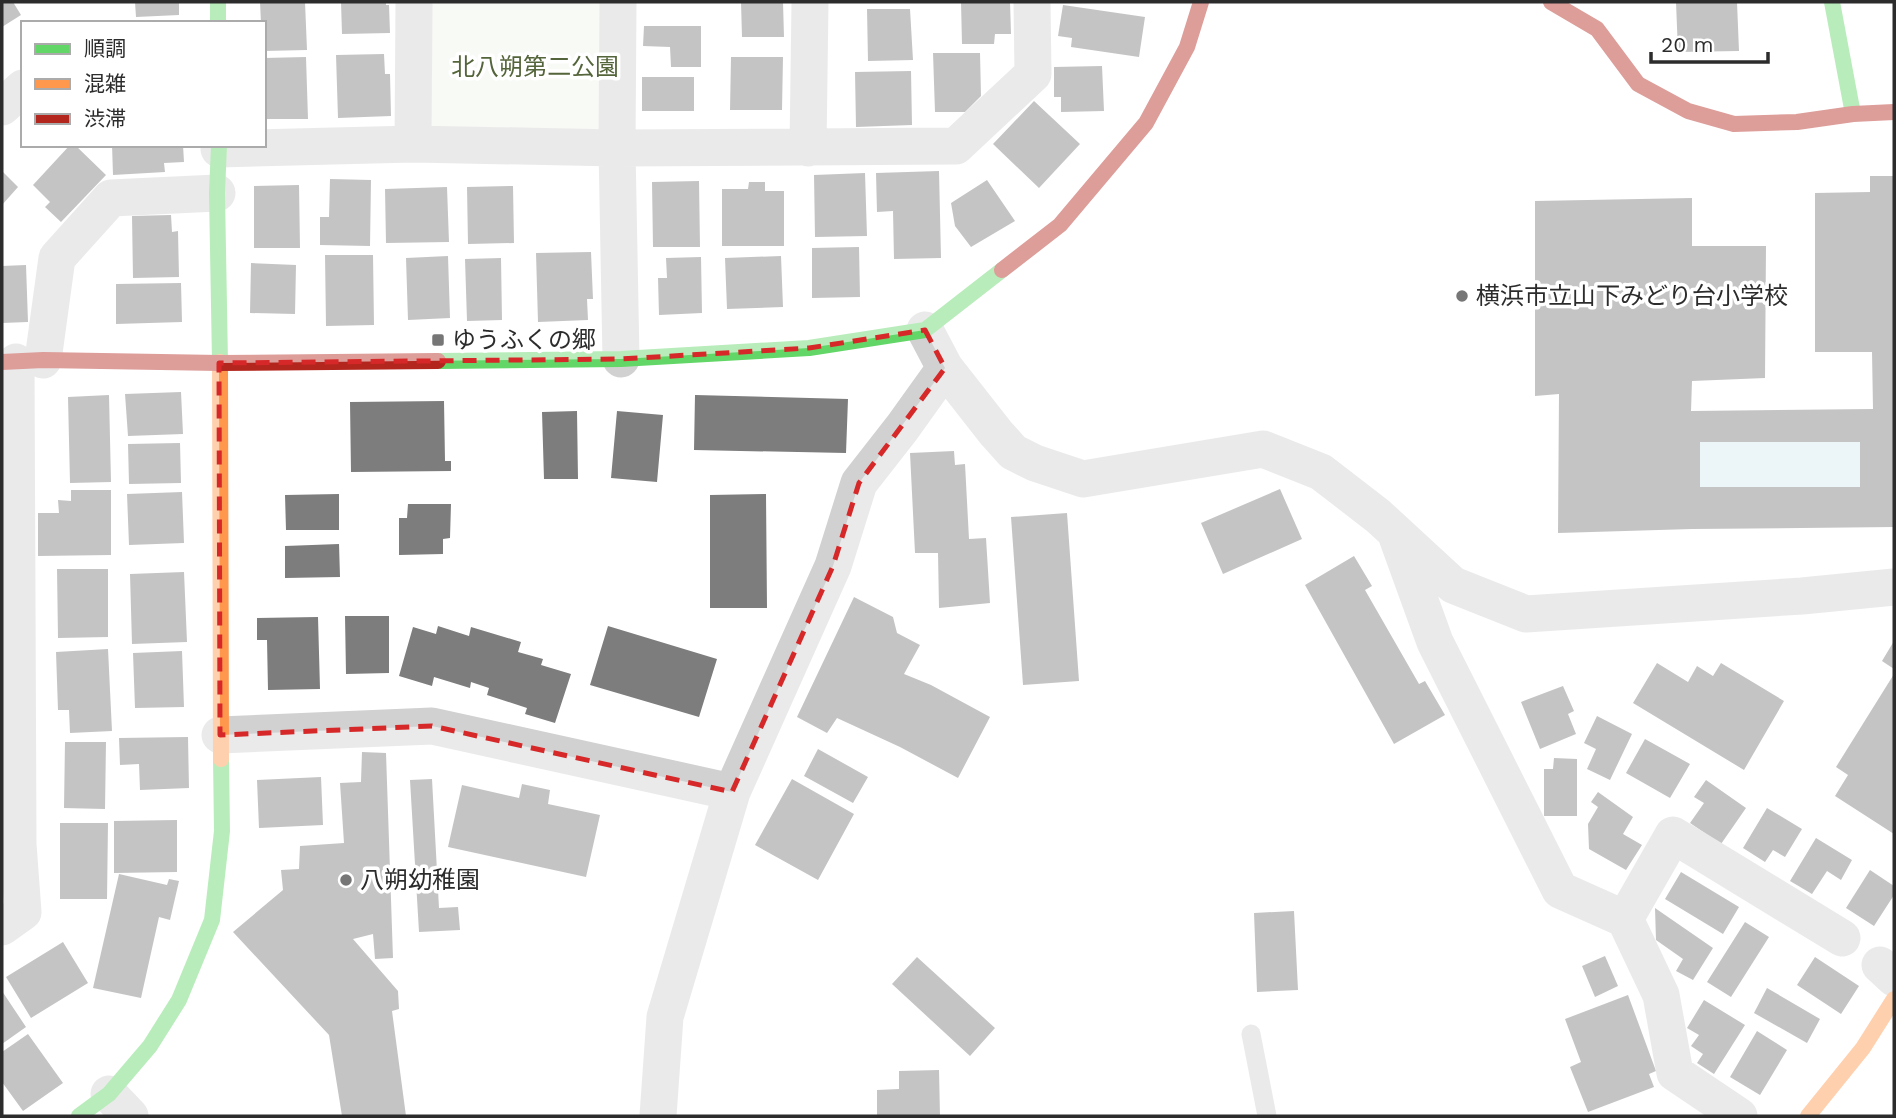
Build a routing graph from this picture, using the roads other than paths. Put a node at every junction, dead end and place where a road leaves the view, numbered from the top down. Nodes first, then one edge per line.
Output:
1 (218, 2) edge
2 (414, 2) edge
3 (618, 2) edge
4 (810, 2) edge
5 (1032, 2) edge
6 (1201, 2) edge
7 (1551, 2) edge
8 (1832, 2) edge
9 (218, 21) edge
10 (21, 90) edge
11 (2, 107) edge
12 (1894, 112) edge
13 (1853, 114) junction
14 (413, 144) junction
15 (266, 146) edge
16 (219, 147) edge
17 (617, 148) junction
18 (808, 148) junction
19 (217, 193) junction
20 (925, 330) junction
21 (621, 359) junction
22 (20, 362) edge
23 (219, 363) junction
24 (945, 368) junction
25 (1396, 533) junction
26 (1894, 587) edge
27 (220, 734) junction
28 (732, 792) junction
29 (10, 837) edge
30 (1625, 919) junction
31 (2, 926) edge
32 (1842, 938) dead end
33 (1894, 999) edge
34 (1251, 1034) dead end
35 (119, 1105) edge
36 (79, 1116) edge
37 (658, 1116) edge
38 (1266, 1116) edge
39 (1739, 1116) edge
40 (1808, 1116) edge

1 - 9 street
2 - 14 street
3 - 17 street
4 - 18 street
5 - 18 street
6 - 20 street
7 - 13 street
8 - 13 street
10 - 11 street
12 - 13 street
14 - 15 street
14 - 17 street
16 - 19 street
17 - 18 street
17 - 21 street
19 - 22 street
19 - 23 street
20 - 21 street
20 - 24 street
21 - 23 street
22 - 23 street
22 - 29 street
23 - 27 street
24 - 25 street
24 - 28 street
25 - 26 street
25 - 30 street
27 - 28 street
27 - 35 street
28 - 37 street
29 - 31 street
30 - 32 street
30 - 39 street
33 - 40 street
34 - 38 lane
35 - 36 street

